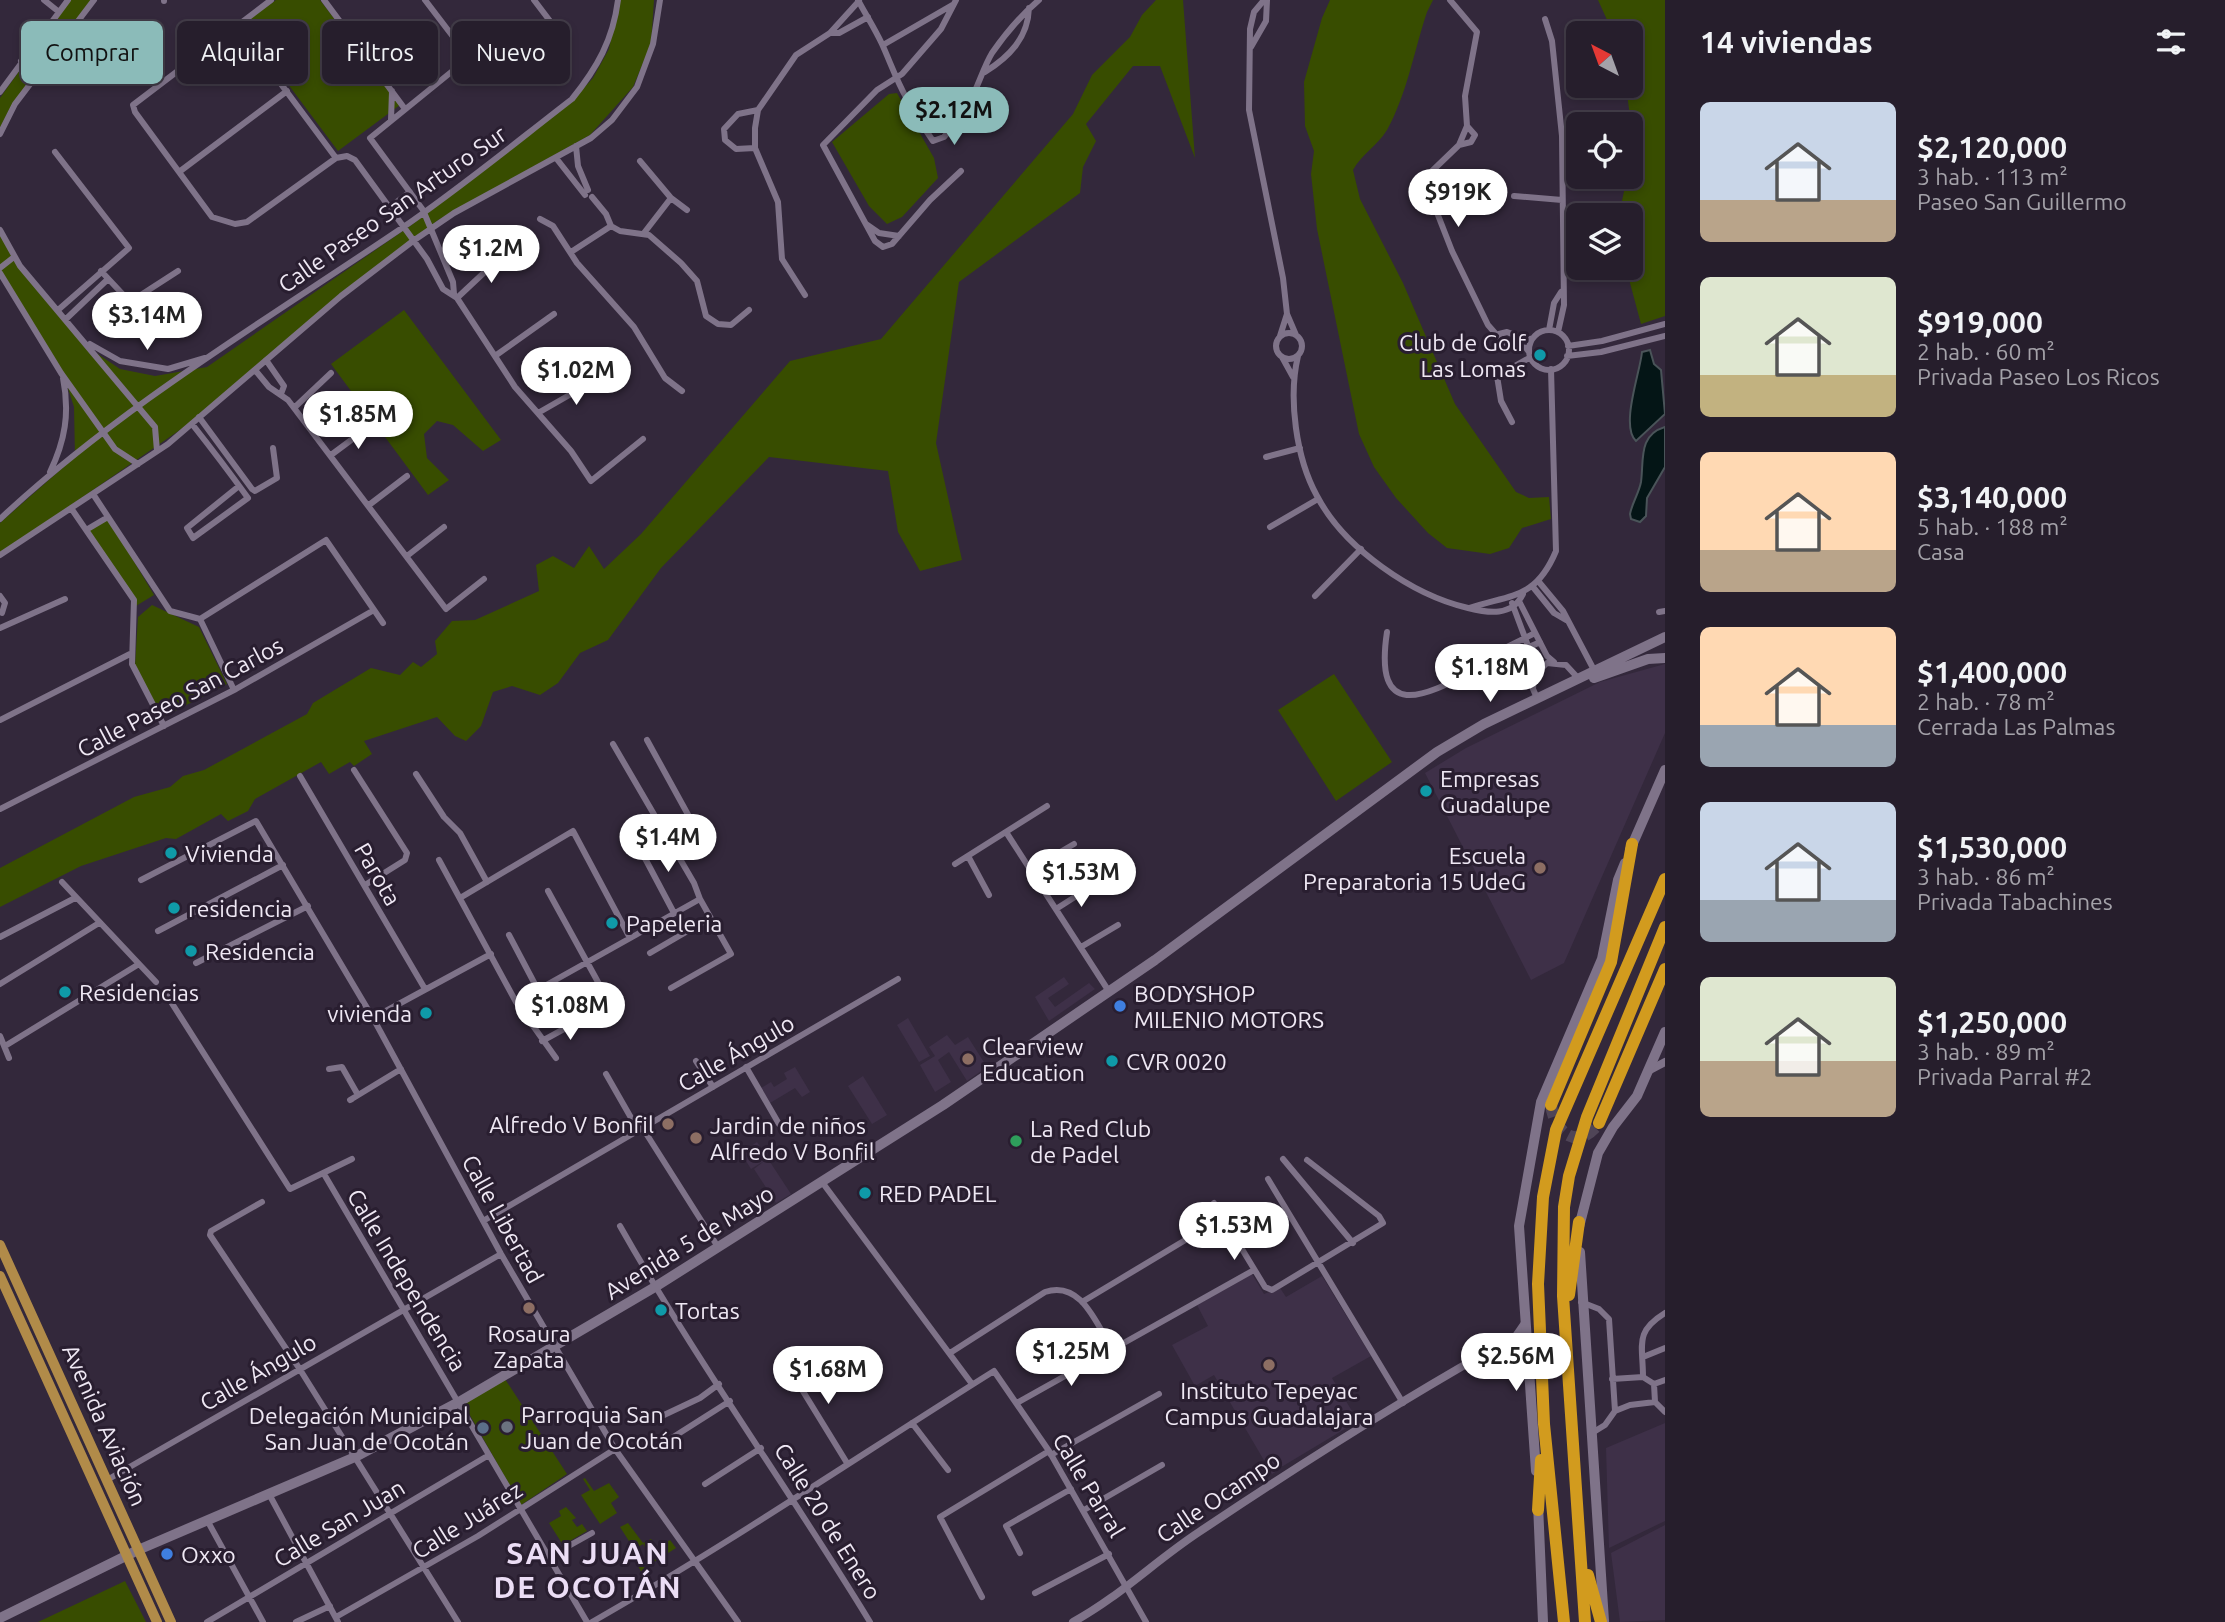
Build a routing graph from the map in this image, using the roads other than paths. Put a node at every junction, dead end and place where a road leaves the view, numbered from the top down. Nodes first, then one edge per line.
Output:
1 (44, 0) edge
2 (68, 0) edge
3 (94, 0) edge
4 (271, 0) edge
5 (324, 0) edge
6 (425, 0) edge
7 (534, 0) edge
8 (618, 0) edge
9 (660, 0) edge
10 (859, 0) edge
11 (1039, 0) edge
12 (1266, 0) edge
13 (1450, 0) edge
14 (955, 2) edge
15 (1029, 8) junction
16 (59, 12) junction
17 (868, 18) junction
18 (1545, 19) dead end
19 (52, 21) edge
20 (78, 21) edge
21 (242, 21) edge
22 (550, 21) edge
23 (830, 33) junction
24 (883, 45) junction
25 (1251, 47) junction
26 (21, 61) edge
27 (177, 72) edge
28 (984, 72) junction
29 (895, 77) junction
30 (30, 84) edge
31 (282, 84) edge
32 (287, 91) junction
33 (0, 92) edge
34 (392, 92) junction
35 (405, 109) junction
36 (758, 110) junction
37 (918, 118) junction
38 (391, 120) junction
39 (957, 121) junction
40 (1467, 126) junction
41 (0, 134) edge
42 (1459, 145) junction
43 (576, 146) junction
44 (755, 148) junction
45 (55, 152) dead end
46 (336, 158) junction
47 (556, 158) junction
48 (640, 161) dead end
49 (578, 166) junction
50 (568, 170) junction
51 (961, 171) dead end
52 (179, 172) junction
53 (586, 191) junction
54 (410, 192) junction
55 (1514, 196) dead end
56 (671, 198) junction
57 (1562, 200) junction
58 (389, 208) junction
59 (424, 210) junction
60 (687, 210) dead end
61 (540, 219) dead end
62 (866, 224) junction
63 (611, 226) junction
64 (403, 228) junction
65 (0, 230) edge
66 (429, 230) junction
67 (643, 233) junction
68 (899, 236) junction
69 (413, 241) junction
70 (506, 252) dead end
71 (571, 252) junction
72 (14, 257) junction
73 (0, 270) edge
74 (101, 271) junction
75 (178, 271) dead end
76 (108, 279) junction
77 (1561, 292) junction
78 (805, 295) dead end
79 (455, 296) junction
80 (58, 310) junction
81 (749, 310) dead end
82 (554, 314) dead end
83 (1287, 314) junction
84 (66, 319) junction
85 (1665, 324) edge
86 (1549, 330) junction
87 (1558, 332) junction
88 (1499, 334) junction
89 (1296, 335) junction
90 (1665, 336) edge
91 (1279, 337) junction
92 (1534, 338) junction
93 (85, 341) junction
94 (1568, 346) junction
95 (1530, 355) junction
96 (210, 356) junction
97 (495, 356) junction
98 (1298, 356) junction
99 (1567, 356) junction
100 (1282, 357) junction
101 (266, 360) junction
102 (1550, 369) junction
103 (255, 370) junction
104 (61, 373) junction
105 (331, 373) dead end
106 (1293, 377) junction
107 (599, 378) dead end
108 (682, 391) dead end
109 (281, 394) junction
110 (138, 406) junction
111 (294, 408) junction
112 (538, 413) junction
113 (199, 417) junction
114 (1512, 422) dead end
115 (192, 424) junction
116 (370, 426) dead end
117 (103, 432) junction
118 (643, 439) dead end
119 (273, 448) dead end
120 (1300, 448) junction
121 (157, 451) junction
122 (331, 455) junction
123 (1266, 457) dead end
124 (138, 464) junction
125 (48, 476) junction
126 (407, 476) dead end
127 (239, 486) junction
128 (93, 494) junction
129 (1318, 499) junction
130 (369, 505) junction
131 (71, 508) junction
132 (108, 517) junction
133 (0, 519) edge
134 (444, 527) dead end
135 (1270, 527) dead end
136 (86, 530) junction
137 (1361, 549) junction
138 (0, 555) edge
139 (407, 556) junction
140 (484, 579) dead end
141 (1536, 584) junction
142 (0, 596) edge
143 (1315, 596) dead end
144 (65, 599) dead end
145 (1516, 599) junction
146 (1469, 608) junction
147 (374, 610) junction
148 (1, 612) edge
149 (200, 619) junction
150 (10, 623) junction
151 (383, 623) dead end
152 (0, 628) edge
153 (1387, 632) dead end
154 (1535, 633) junction
155 (1665, 637) edge
156 (1525, 638) junction
157 (1540, 642) junction
158 (1529, 647) junction
159 (130, 653) junction
160 (1665, 658) edge
161 (1554, 662) junction
162 (1488, 663) junction
163 (1537, 670) junction
164 (1594, 670) junction
165 (1578, 678) junction
166 (234, 690) junction
167 (1537, 698) junction
168 (0, 719) edge
169 (164, 726) junction
170 (647, 740) dead end
171 (613, 744) dead end
172 (355, 770) dead end
173 (1665, 770) edge
174 (416, 774) dead end
175 (1407, 774) junction
176 (300, 776) dead end
177 (1047, 806) dead end
178 (0, 809) edge
179 (1006, 832) junction
180 (1074, 844) dead end
181 (1632, 844) junction
182 (673, 846) junction
183 (639, 847) dead end
184 (968, 856) junction
185 (439, 860) dead end
186 (955, 864) dead end
187 (283, 865) junction
188 (1031, 869) junction
189 (1665, 879) edge
190 (141, 880) dead end
191 (62, 882) dead end
192 (487, 882) junction
193 (365, 885) junction
194 (1092, 886) dead end
195 (548, 891) dead end
196 (989, 895) dead end
197 (75, 898) junction
198 (460, 898) junction
199 (699, 899) junction
200 (308, 906) junction
201 (1056, 909) junction
202 (674, 914) junction
203 (710, 918) junction
204 (99, 923) junction
205 (1118, 925) dead end
206 (1665, 927) edge
207 (158, 931) dead end
208 (509, 935) dead end
209 (0, 937) edge
210 (630, 938) junction
211 (1081, 947) junction
212 (650, 953) dead end
213 (491, 954) junction
214 (586, 961) junction
215 (196, 963) dead end
216 (139, 964) junction
217 (1665, 969) edge
218 (898, 979) dead end
219 (156, 982) dead end
220 (0, 984) edge
221 (671, 988) dead end
222 (425, 989) junction
223 (538, 990) junction
224 (1108, 990) junction
225 (166, 994) dead end
226 (516, 1002) junction
227 (615, 1013) dead end
228 (373, 1018) junction
229 (584, 1018) dead end
230 (1665, 1032) edge
231 (0, 1036) edge
232 (542, 1041) junction
233 (5, 1046) junction
234 (9, 1058) dead end
235 (556, 1058) dead end
236 (696, 1061) dead end
237 (1665, 1062) edge
238 (746, 1067) junction
239 (328, 1069) dead end
240 (401, 1069) junction
241 (1648, 1071) junction
242 (606, 1074) dead end
243 (713, 1087) junction
244 (1551, 1105) dead end
245 (779, 1124) dead end
246 (1600, 1124) dead end
247 (640, 1129) junction
248 (352, 1159) dead end
249 (1283, 1160) dead end
250 (1307, 1160) dead end
251 (324, 1174) junction
252 (1268, 1179) dead end
253 (822, 1182) junction
254 (262, 1202) dead end
255 (1214, 1203) dead end
256 (1222, 1218) junction
257 (483, 1221) junction
258 (1580, 1222) junction
259 (620, 1226) dead end
260 (1353, 1243) junction
261 (0, 1245) edge
262 (718, 1247) junction
263 (501, 1254) junction
264 (1319, 1262) junction
265 (1254, 1270) junction
266 (0, 1276) edge
267 (655, 1287) junction
268 (1082, 1302) junction
269 (1581, 1302) junction
270 (406, 1310) junction
271 (1665, 1313) edge
272 (37, 1322) junction
273 (1525, 1323) junction
274 (24, 1328) junction
275 (1567, 1338) junction
276 (1497, 1344) junction
277 (556, 1346) junction
278 (1665, 1348) edge
279 (1112, 1349) junction
280 (1528, 1350) junction
281 (950, 1353) junction
282 (1643, 1357) junction
283 (785, 1362) dead end
284 (299, 1368) junction
285 (1643, 1377) junction
286 (1612, 1379) junction
287 (1665, 1380) edge
288 (719, 1384) junction
289 (972, 1384) junction
290 (1654, 1384) junction
291 (1159, 1394) dead end
292 (730, 1401) junction
293 (459, 1402) junction
294 (1655, 1402) junction
295 (1017, 1403) junction
296 (1403, 1403) junction
297 (1615, 1411) junction
298 (1665, 1412) edge
299 (664, 1415) dead end
300 (912, 1423) junction
301 (1544, 1424) junction
302 (1592, 1433) junction
303 (667, 1441) dead end
304 (761, 1448) junction
305 (615, 1449) junction
306 (1050, 1453) junction
307 (489, 1455) junction
308 (355, 1457) junction
309 (847, 1464) junction
310 (1162, 1465) dead end
311 (948, 1471) dead end
312 (105, 1481) junction
313 (705, 1484) dead end
314 (1071, 1489) junction
315 (269, 1494) junction
316 (794, 1497) junction
317 (520, 1508) junction
318 (1084, 1510) junction
319 (1538, 1510) junction
320 (388, 1514) junction
321 (207, 1520) junction
322 (592, 1533) dead end
323 (138, 1550) junction
324 (1020, 1553) dead end
325 (1581, 1553) junction
326 (1109, 1554) junction
327 (126, 1556) junction
328 (549, 1557) junction
329 (696, 1562) junction
330 (306, 1563) junction
331 (424, 1568) junction
332 (1128, 1587) junction
333 (1035, 1593) dead end
334 (249, 1597) junction
335 (982, 1597) dead end
336 (330, 1606) junction
337 (0, 1618) edge
338 (337, 1620) edge
339 (156, 1622) edge
340 (171, 1622) edge
341 (207, 1622) edge
342 (262, 1622) edge
343 (296, 1622) edge
344 (458, 1622) edge
345 (589, 1622) edge
346 (738, 1622) edge
347 (870, 1622) edge
348 (1073, 1622) edge
349 (1146, 1622) edge
350 (1544, 1622) edge
351 (1564, 1622) edge
352 (1585, 1622) edge
353 (1603, 1622) edge

1 - 16 street
2 - 16 street
3 - 20 street
4 - 21 street
5 - 34 street
6 - 35 street
7 - 22 street
8 - 59 street, Calle Paseo San Arturo Sur
9 - 43 street, Calle Paseo San Arturo Sur
10 - 17 street
10 - 23 street
11 - 15 street
12 - 25 street
12 - 25 street
13 - 40 street
14 - 24 street
14 - 29 street
15 - 28 street
15 - 28 street
16 - 19 street
17 - 23 street
17 - 24 street
18 - 57 street
23 - 36 street
24 - 29 street
25 - 83 street
26 - 33 street
27 - 52 street
28 - 39 street
29 - 37 street
29 - 62 street
30 - 41 street
31 - 32 street
32 - 46 street
32 - 52 street
34 - 35 street
34 - 38 street
35 - 38 street
36 - 44 street
36 - 44 street
37 - 39 street
37 - 39 street
38 - 54 street
40 - 42 street
40 - 42 street
42 - 88 street
43 - 47 street, Calle Paseo San Arturo Sur
43 - 49 street
44 - 78 street
45 - 74 street
46 - 52 street
46 - 58 street
47 - 50 street
47 - 66 street, Calle Paseo San Arturo Sur
48 - 56 street
49 - 50 street
49 - 53 street
50 - 53 street
51 - 68 street
53 - 63 street
54 - 58 street
54 - 59 street
55 - 57 street
56 - 60 street
56 - 67 street
57 - 77 street
58 - 64 street
59 - 64 street, Calle Paseo San Arturo Sur
59 - 66 street
61 - 71 street
62 - 68 street
62 - 68 street
63 - 67 street
63 - 71 street
64 - 69 street
64 - 96 street, Calle Paseo San Arturo Sur
65 - 72 street
66 - 69 street, Calle Paseo San Arturo Sur
66 - 79 street
67 - 81 street
69 - 79 street
69 - 101 street, Calle Paseo San Arturo Sur
70 - 79 street
71 - 108 street
72 - 73 street
72 - 80 street
73 - 104 street
74 - 76 street
74 - 80 street
75 - 76 street
76 - 84 street
77 - 86 street
77 - 87 street
79 - 97 street
80 - 84 street
82 - 97 street
83 - 89 street
83 - 91 street
84 - 93 street
85 - 94 street
86 - 87 street
86 - 92 street
87 - 94 street
88 - 92 street
88 - 95 street
89 - 91 street
89 - 98 street
90 - 99 street
91 - 100 street
92 - 95 street
93 - 96 street
93 - 110 street
94 - 99 street
95 - 102 street
95 - 114 street
96 - 110 street, Calle Paseo San Arturo Sur
97 - 112 street
98 - 100 street
98 - 106 street
99 - 102 street
100 - 106 street
101 - 103 street, Calle Paseo San Arturo Sur
101 - 109 street
102 - 141 street
103 - 109 street
103 - 113 street, Calle Paseo San Arturo Sur
104 - 117 street
104 - 125 street
105 - 111 street
106 - 120 street
107 - 112 street
109 - 111 street
110 - 117 street, Calle Paseo San Arturo Sur
110 - 121 street
111 - 122 street
112 - 118 street
113 - 115 street, Calle Paseo San Arturo Sur
113 - 119 street
115 - 121 street, Calle Paseo San Arturo Sur
115 - 127 street
116 - 122 street
117 - 124 street
117 - 125 street, Calle Paseo San Arturo Sur
120 - 123 street
120 - 129 street
121 - 124 street, Calle Paseo San Arturo Sur
122 - 130 street
124 - 128 street, Calle Paseo San Arturo Sur
125 - 133 street, Calle Paseo San Arturo Sur
126 - 130 street
127 - 127 street
128 - 131 street, Calle Paseo San Arturo Sur
128 - 132 street
129 - 135 street
129 - 137 street
130 - 139 street
131 - 136 street
131 - 138 street, Calle Paseo San Arturo Sur
132 - 136 street
132 - 149 street
134 - 139 street
136 - 159 street
137 - 143 street
137 - 146 street
139 - 140 street
141 - 145 street
141 - 164 street
142 - 148 street
144 - 150 street
145 - 146 street
145 - 146 street
145 - 154 street
145 - 156 street
147 - 149 street
147 - 151 street
147 - 166 street, Calle Paseo San Carlos
148 - 150 street
149 - 166 street
150 - 152 street
153 - 162 street
154 - 156 street
154 - 157 street
155 - 164 main road, Avenida 5 de Mayo
156 - 158 street
156 - 162 street
157 - 158 street
157 - 161 street
158 - 162 street
158 - 163 street
159 - 168 street
159 - 169 street
160 - 175 main road, Avenida 5 de Mayo
161 - 163 street
161 - 165 street
163 - 167 street
164 - 165 main road, Avenida 5 de Mayo
165 - 167 main road, Avenida 5 de Mayo
166 - 169 street, Calle Paseo San Carlos
167 - 175 main road, Avenida 5 de Mayo
169 - 178 street, Calle Paseo San Carlos
170 - 182 street
171 - 182 street
172 - 193 street
173 - 181 main road
174 - 192 street
175 - 224 main road, Avenida 5 de Mayo
176 - 193 street, Parota
177 - 179 street
179 - 184 street
179 - 188 street
180 - 188 street
181 - 244 highway
181 - 273 main road
182 - 199 street
183 - 202 street
184 - 186 street
184 - 196 street
185 - 198 street
187 - 190 street, Calle Libertad
187 - 200 street, Calle Libertad
187 - 207 street
188 - 201 street
189 - 301 highway
191 - 197 street
192 - 198 street
192 - 210 street
193 - 222 street, Parota
194 - 201 street
195 - 214 street
197 - 204 street
197 - 209 street
198 - 213 street
199 - 202 street
199 - 203 street
200 - 215 street
200 - 228 street, Calle Libertad
201 - 211 street
202 - 210 street
203 - 212 street
203 - 221 street
204 - 216 street
204 - 220 street
205 - 211 street
206 - 275 highway
208 - 223 street
210 - 214 street
211 - 224 street
213 - 222 street
213 - 226 street
214 - 223 street
214 - 227 street
216 - 219 street
216 - 233 street
217 - 246 highway
218 - 238 street, Calle Ángulo
222 - 228 street
223 - 226 street
224 - 253 main road, Avenida 5 de Mayo
225 - 251 street, Calle Independencia
226 - 232 street
228 - 240 street, Calle Libertad
229 - 232 street
230 - 241 main road
231 - 233 street
232 - 235 street
233 - 234 street
236 - 243 street
237 - 241 street
238 - 243 street, Calle Ángulo
238 - 245 street
239 - 240 street
240 - 257 street, Calle Libertad
241 - 258 main road
242 - 247 street
243 - 247 street, Calle Ángulo
247 - 257 street, Calle Ángulo
247 - 262 street
248 - 251 street, Calle Independencia
249 - 260 street
250 - 260 street
251 - 270 street, Calle Independencia
252 - 264 street
253 - 262 main road, Avenida 5 de Mayo
253 - 281 street
254 - 284 street
255 - 256 street
256 - 265 street
256 - 268 street
257 - 263 street, Calle Libertad
258 - 269 main road
258 - 275 highway
259 - 267 street, Calle 20 de Enero
260 - 264 street
261 - 272 main road, Avenida Aviación
262 - 267 main road, Avenida 5 de Mayo
263 - 270 street, Calle Ángulo
263 - 277 street, Calle Libertad
264 - 265 street
264 - 296 street
265 - 279 street
266 - 274 main road, Avenida Aviación
267 - 277 main road, Avenida 5 de Mayo
267 - 288 street, Calle 20 de Enero
268 - 279 street
268 - 281 street
269 - 286 street
269 - 302 main road
270 - 284 street, Calle Ángulo
270 - 293 street, Calle Independencia
271 - 282 street
272 - 274 main road
272 - 312 main road, Avenida Aviación
273 - 276 street, Calle Ocampo
273 - 280 main road
274 - 327 main road, Avenida Aviación
275 - 325 highway
276 - 280 street
276 - 296 street, Calle Ocampo
277 - 293 main road, Avenida 5 de Mayo
277 - 305 street, Calle Libertad
278 - 282 street
279 - 295 street
280 - 319 main road
281 - 289 street
282 - 285 street
283 - 309 street
284 - 308 street
284 - 312 street, Calle Ángulo
285 - 286 street
285 - 290 street
286 - 297 street
287 - 290 street
288 - 292 street, Calle 20 de Enero
288 - 299 street
289 - 295 street, Calle Parral
289 - 300 street
290 - 294 street
291 - 306 street
292 - 303 street
292 - 304 street, Calle 20 de Enero
293 - 307 street, Calle Independencia
293 - 308 main road, Avenida 5 de Mayo
294 - 297 street
294 - 298 street
295 - 306 street, Calle Parral
296 - 332 street, Calle Ocampo
297 - 302 street
300 - 309 street
300 - 311 street
301 - 319 highway
301 - 351 highway
302 - 353 main road
304 - 313 street
304 - 316 street, Calle 20 de Enero
305 - 317 street, Calle Juárez
305 - 329 street, Calle Libertad
306 - 314 street, Calle Parral
306 - 335 street
307 - 317 street, Calle Independencia
307 - 320 street, Calle San Juan
308 - 315 main road, Avenida 5 de Mayo
308 - 320 street
309 - 316 street
310 - 318 street
312 - 323 main road, Avenida Aviación
314 - 318 street, Calle Parral
314 - 324 street
315 - 321 main road, Avenida 5 de Mayo
315 - 330 street
316 - 329 street
316 - 347 street, Calle 20 de Enero
317 - 328 street, Calle Independencia
317 - 331 street, Calle Juárez
318 - 326 street, Calle Parral
319 - 350 main road
320 - 330 street, Calle San Juan
320 - 331 street
321 - 323 main road, Avenida 5 de Mayo
321 - 334 street
322 - 328 street
323 - 327 main road, Avenida 5 de Mayo
323 - 340 main road, Avenida Aviación
325 - 352 highway
325 - 353 highway
326 - 332 street, Calle Parral
326 - 333 street
327 - 337 main road, Avenida 5 de Mayo
327 - 339 main road, Avenida Aviación
328 - 345 street, Calle Independencia
329 - 345 street
329 - 346 street, Calle Libertad
330 - 334 street, Calle San Juan
330 - 336 street
331 - 338 street, Calle Juárez
331 - 344 street
332 - 348 street, Calle Ocampo
332 - 349 street, Calle Parral
334 - 341 street, Calle San Juan
334 - 342 street
336 - 338 street
336 - 343 street

